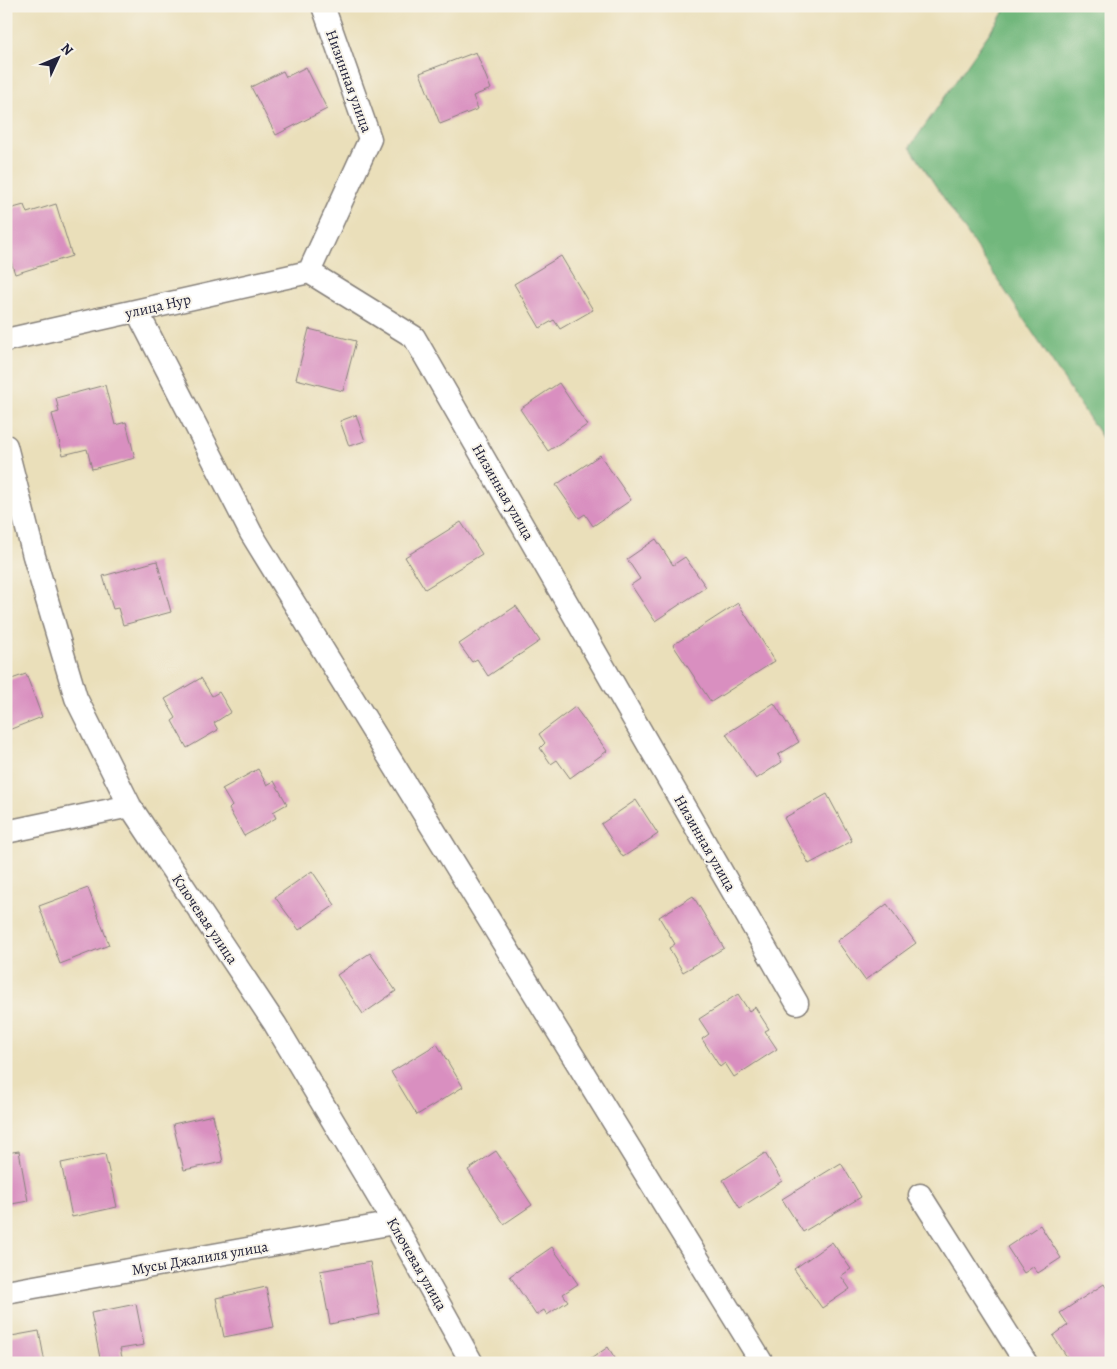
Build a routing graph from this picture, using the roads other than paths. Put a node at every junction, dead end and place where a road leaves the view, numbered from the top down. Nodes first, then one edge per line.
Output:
1 (323, 6) edge
2 (309, 272) junction
3 (137, 311) junction
4 (6, 340) edge
5 (6, 446) edge
6 (130, 806) junction
7 (6, 832) edge
8 (797, 1003) dead end
9 (920, 1196) dead end
10 (394, 1223) junction
11 (6, 1292) edge
12 (472, 1363) edge
13 (762, 1363) edge
14 (1026, 1363) edge

1 - 2 street, Низинная улица
2 - 3 street, улица Нур
2 - 8 street, Низинная улица
3 - 4 street, улица Нур
3 - 13 street
5 - 6 street, Ключевая улица
6 - 7 street
6 - 10 street, Ключевая улица
9 - 14 street
10 - 11 street, Мусы Джалиля улица
10 - 12 street, Ключевая улица

